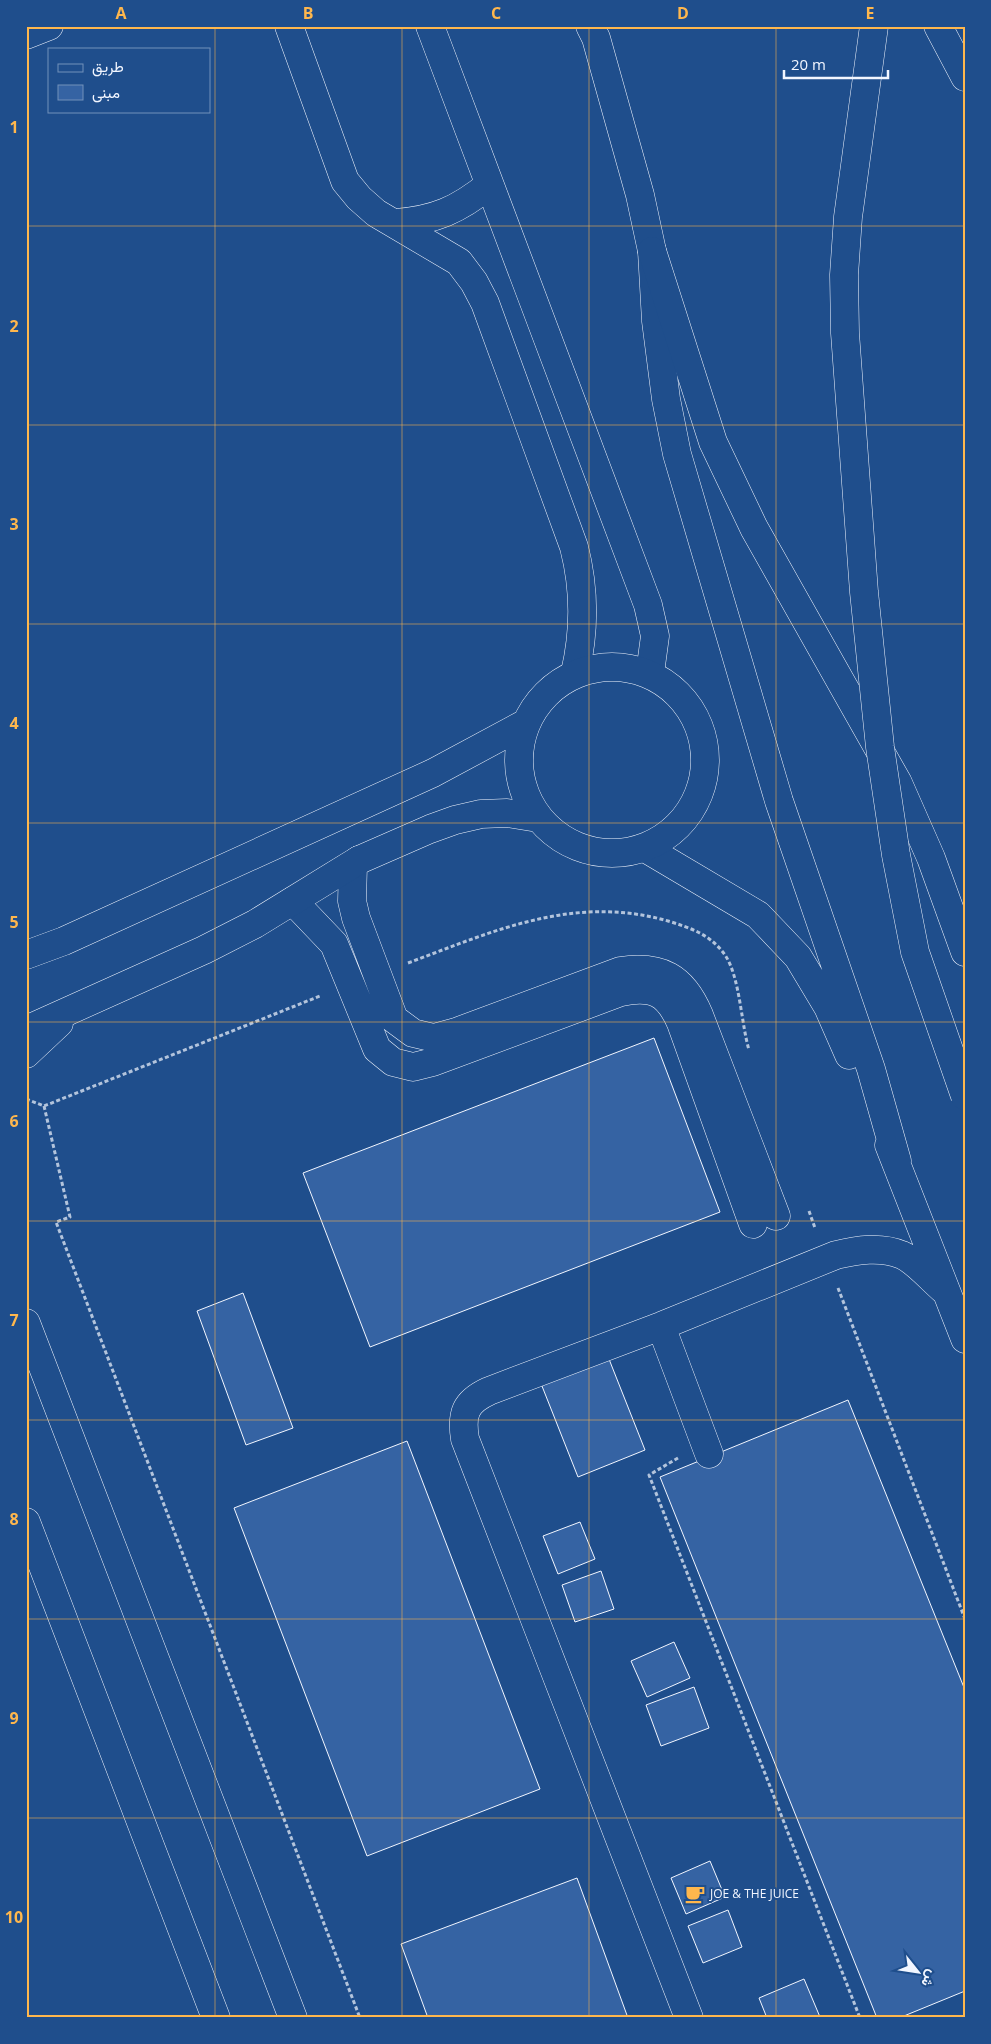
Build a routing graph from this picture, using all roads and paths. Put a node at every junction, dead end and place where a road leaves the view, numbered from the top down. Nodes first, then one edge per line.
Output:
1 (48, 26) edge
2 (430, 26) edge
3 (874, 26) edge
4 (938, 26) edge
5 (290, 27) edge
6 (594, 30) edge
7 (26, 35) edge
8 (965, 77) edge
9 (489, 185) junction
10 (396, 223) junction
11 (652, 251) junction
12 (575, 673) junction
13 (650, 673) junction
14 (526, 723) junction
15 (538, 818) junction
16 (644, 848) junction
17 (359, 860) junction
18 (293, 901) junction
19 (965, 952) edge
20 (26, 956) edge
21 (376, 974) junction
22 (351, 984) junction
23 (75, 1008) junction
24 (26, 1030) edge
25 (26, 1054) edge
26 (750, 1056) dead end
27 (965, 1096) edge
28 (26, 1099) edge
29 (44, 1106) junction
30 (897, 1161) junction
31 (806, 1203) dead end
32 (826, 1258) junction
33 (944, 1290) junction
34 (26, 1322) edge
35 (661, 1326) junction
36 (965, 1339) edge
37 (707, 1449) joint
38 (26, 1522) edge
39 (965, 1619) edge
40 (216, 2018) edge
41 (294, 2018) edge
42 (360, 2018) edge
43 (688, 2018) edge
44 (860, 2018) edge

1 - 7 main road
2 - 9 main road
3 - 27 main road, bridge
4 - 8 main road
5 - 10 main road
6 - 11 main road
9 - 10 main road
9 - 13 main road
10 - 12 main road
11 - 19 main road
11 - 30 main road
12 - 13 main road
12 - 14 main road
13 - 16 main road
14 - 15 main road
14 - 20 main road
15 - 16 main road
15 - 17 main road
16 - 30 main road
17 - 18 main road
17 - 21 main road
18 - 22 main road
18 - 23 main road
21 - 22 main road
21 - 26 path
22 - 29 path
23 - 24 main road
23 - 25 main road
28 - 29 path
29 - 42 path
30 - 33 main road
31 - 32 path
32 - 33 main road
32 - 35 main road
32 - 39 path
33 - 36 main road
34 - 41 main road
35 - 37 main road
35 - 43 main road
37 - 44 path
38 - 40 main road

